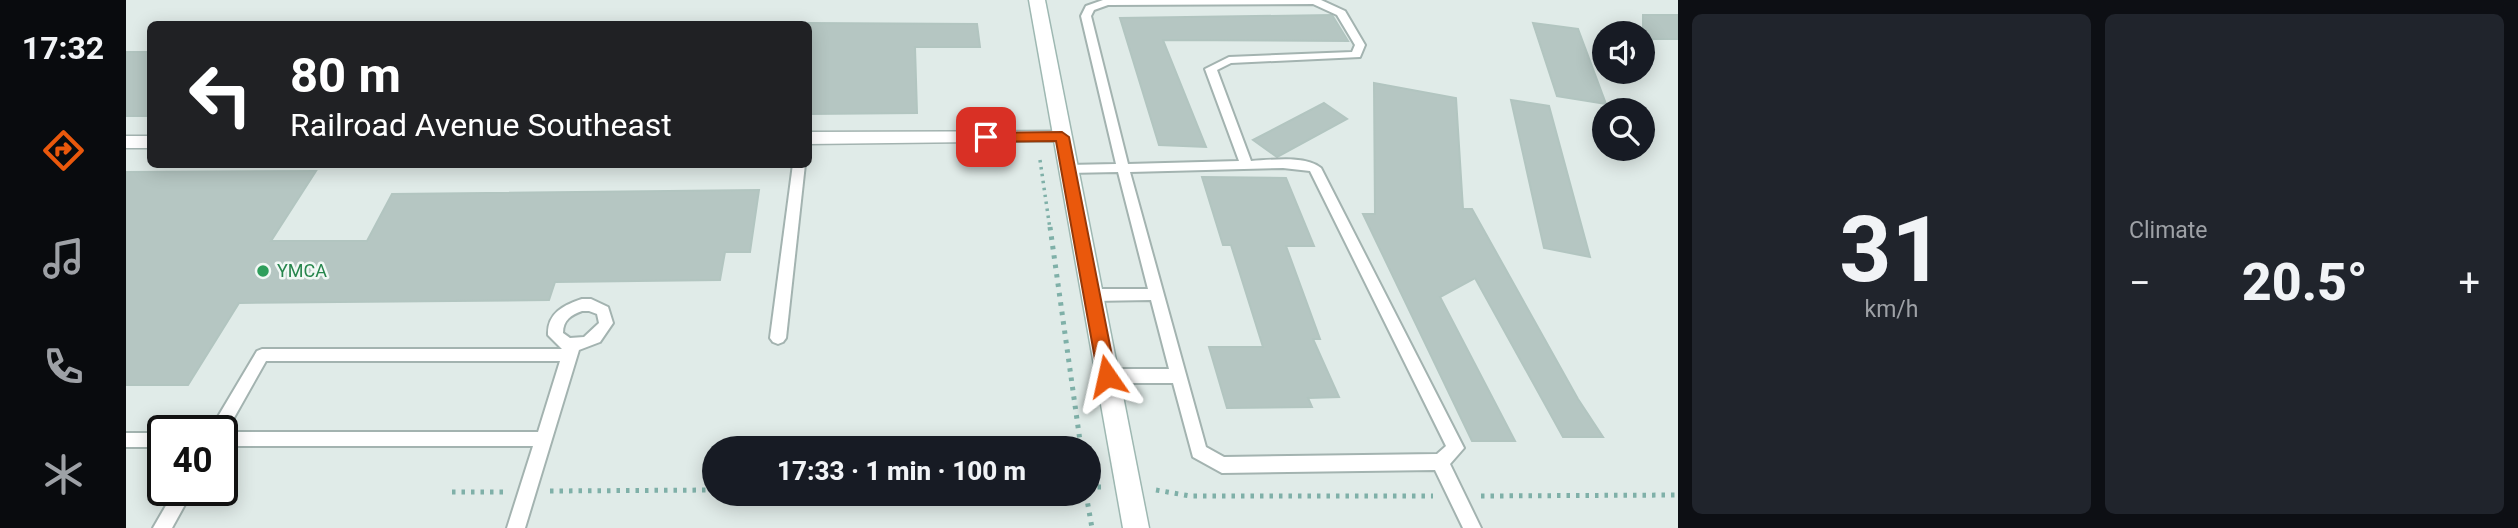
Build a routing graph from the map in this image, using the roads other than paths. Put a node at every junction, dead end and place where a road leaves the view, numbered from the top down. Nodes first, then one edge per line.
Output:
1 (1037, 0) edge
2 (1062, 137) junction
3 (812, 138) edge
4 (126, 142) edge
5 (147, 142) edge
6 (1247, 166) junction
7 (799, 168) edge
8 (1123, 168) junction
9 (1068, 169) junction
10 (1156, 294) junction
11 (1092, 295) junction
12 (778, 338) dead end
13 (1107, 376) junction
14 (1178, 376) junction
15 (227, 415) edge
16 (238, 439) edge
17 (544, 439) junction
18 (126, 440) edge
19 (147, 440) edge
20 (1440, 461) junction
21 (175, 506) edge
22 (163, 528) edge
23 (516, 528) edge
24 (1136, 528) edge
25 (1472, 528) edge

1 - 2 street
2 - 3 street
2 - 9 street
4 - 5 street
6 - 8 lane
6 - 8 lane
6 - 20 lane
7 - 12 lane
8 - 9 lane
8 - 10 lane
9 - 11 street
10 - 11 lane
10 - 14 lane
11 - 13 street
13 - 14 lane
13 - 24 street
14 - 20 lane
15 - 17 lane
16 - 17 lane
17 - 23 lane
18 - 19 lane
20 - 25 lane
21 - 22 lane

